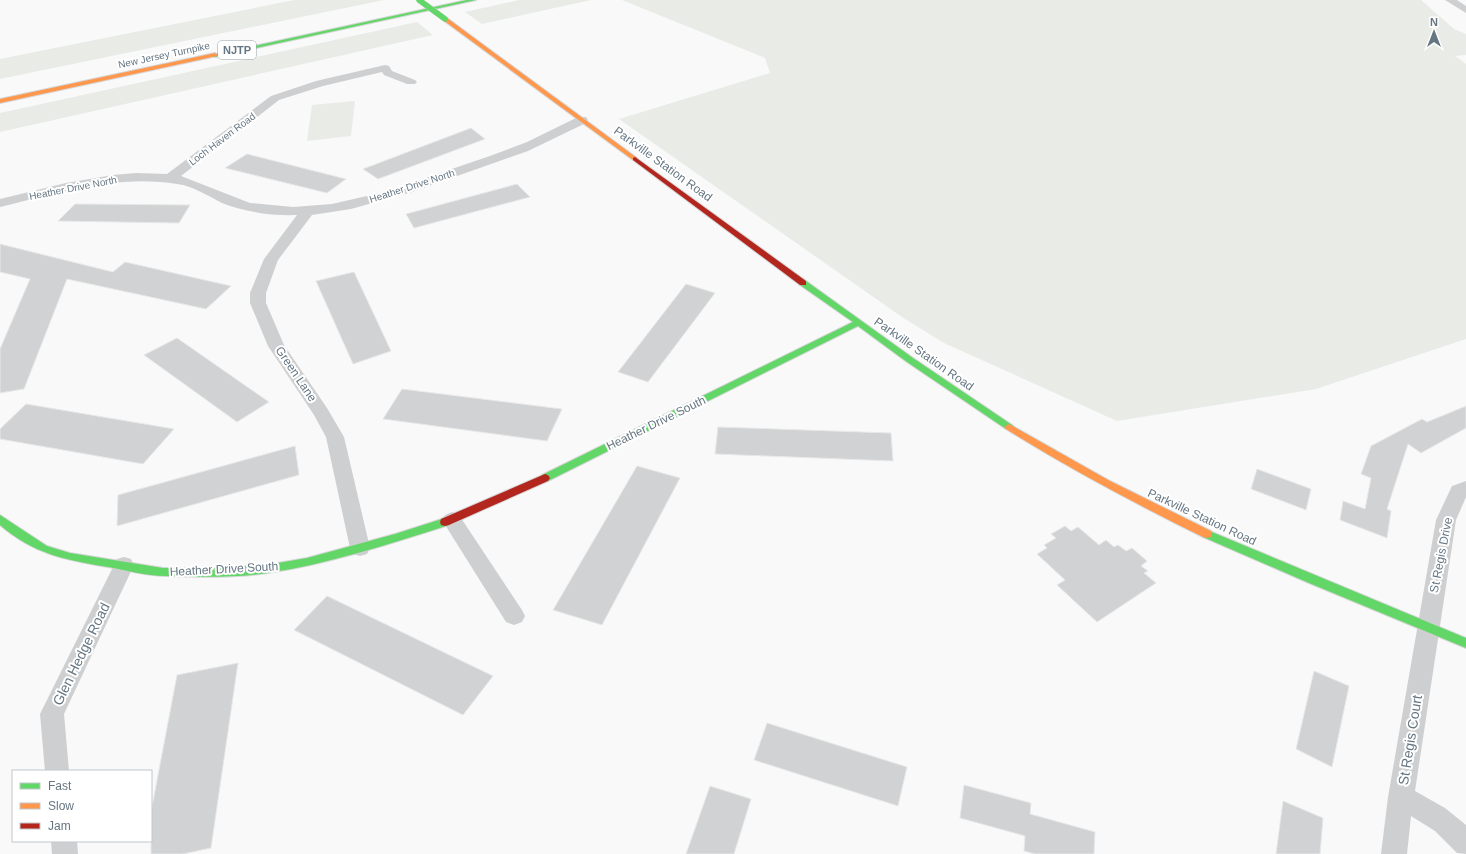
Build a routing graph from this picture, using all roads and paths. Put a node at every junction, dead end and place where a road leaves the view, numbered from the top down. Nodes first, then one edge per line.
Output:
1 (419, 0) edge
2 (434, 0) edge
3 (474, 0) edge
4 (1450, 0) edge
5 (1466, 10) edge
6 (101, 70) dead end
7 (411, 82) dead end
8 (0, 101) edge
9 (582, 120) junction
10 (169, 179) junction
11 (0, 203) edge
12 (308, 210) junction
13 (858, 323) junction
14 (1466, 488) edge
15 (0, 519) edge
16 (452, 520) junction
17 (360, 548) junction
18 (124, 565) junction
19 (514, 616) dead end
20 (1428, 627) junction
21 (1466, 643) edge
22 (57, 770) edge
23 (1401, 797) junction
24 (64, 842) edge
25 (1466, 844) edge
26 (65, 854) edge
27 (1394, 854) edge

1 - 9 main road, Parkville Station Road, bridge
2 - 6 main road, New Jersey Turnpike / NJTP
3 - 8 main road, New Jersey Turnpike / NJTP
4 - 5 street
7 - 10 street, Loch Haven Road
9 - 12 street, Heather Drive North
9 - 13 main road, Parkville Station Road
10 - 11 street, Heather Drive North
10 - 12 street, Heather Drive North
12 - 17 street, Green Lane
13 - 16 main road, Heather Drive South
13 - 20 main road, Parkville Station Road
14 - 20 street, St Regis Drive
15 - 18 main road, Heather Drive South
16 - 17 main road, Heather Drive South
16 - 19 street
17 - 18 main road, Heather Drive South
18 - 22 street, Glen Hedge Road
20 - 21 main road, Parkville Station Road
20 - 23 street, St Regis Court
23 - 25 street
23 - 27 street, St Regis Court
24 - 26 street

